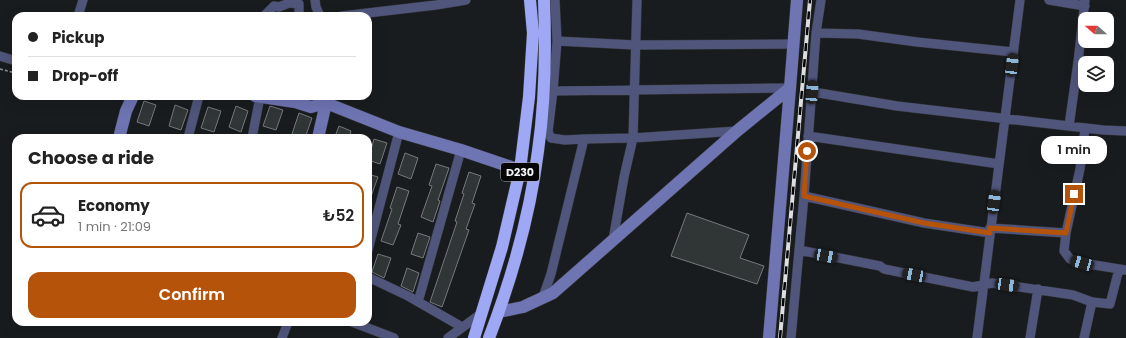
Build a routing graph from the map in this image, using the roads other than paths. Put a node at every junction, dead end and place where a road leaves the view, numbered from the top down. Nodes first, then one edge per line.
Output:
1 (83, 0) edge
2 (315, 0) edge
3 (466, 0) edge
4 (530, 0) edge
5 (544, 0) edge
6 (555, 0) edge
7 (637, 0) edge
8 (797, 0) edge
9 (821, 0) edge
10 (1020, 0) edge
11 (1049, 0) edge
12 (1085, 3) edge
13 (79, 12) edge
14 (268, 12) edge
15 (298, 12) edge
16 (318, 12) edge
17 (372, 13) edge
18 (816, 33) junction
19 (557, 41) junction
20 (794, 44) junction
21 (635, 45) junction
22 (1013, 52) junction
23 (0, 56) edge
24 (12, 60) edge
25 (790, 88) junction
26 (634, 90) junction
27 (553, 91) junction
28 (812, 92) junction
29 (131, 100) edge
30 (198, 100) edge
31 (258, 100) edge
32 (297, 100) edge
33 (326, 100) edge
34 (1005, 119) junction
35 (1069, 126) junction
36 (1085, 128) junction
37 (737, 131) junction
38 (1126, 131) edge
39 (399, 132) junction
40 (120, 134) edge
41 (189, 134) dead end
42 (253, 134) edge
43 (319, 134) edge
44 (808, 136) junction
45 (634, 138) junction
46 (584, 139) junction
47 (461, 150) junction
48 (999, 164) junction
49 (520, 170) junction
50 (804, 196) junction
51 (990, 230) junction
52 (1066, 233) junction
53 (372, 235) edge
54 (613, 240) junction
55 (799, 250) junction
56 (1122, 270) edge
57 (372, 279) edge
58 (984, 285) junction
59 (1038, 290) junction
60 (543, 297) junction
61 (418, 302) junction
62 (1092, 302) junction
63 (499, 312) junction
64 (482, 313) junction
65 (287, 326) edge
66 (362, 326) edge
67 (462, 328) junction
68 (286, 337) edge
69 (394, 338) edge
70 (448, 338) edge
71 (474, 338) edge
72 (489, 338) edge
73 (769, 338) edge
74 (791, 338) edge
75 (977, 338) edge
76 (1030, 338) edge
77 (1084, 338) edge

1 - 13 street
2 - 16 street
3 - 17 street
4 - 49 highway, D230
5 - 63 highway, D230
6 - 19 street
7 - 21 street
8 - 20 street
9 - 18 street
10 - 22 street
11 - 12 street
12 - 35 street
14 - 15 street
18 - 22 street
18 - 28 street
19 - 21 street
19 - 27 street
20 - 21 street
20 - 25 street
21 - 26 street
22 - 34 street
23 - 24 street
25 - 26 street
25 - 37 street
25 - 73 street
26 - 27 street
26 - 45 street
27 - 46 street
28 - 34 street
28 - 44 street
29 - 40 street
30 - 41 street
31 - 42 street
32 - 33 street
33 - 39 street
33 - 43 street
34 - 35 street
34 - 48 street
35 - 36 street
36 - 38 street
36 - 52 street
37 - 45 street
37 - 54 street
39 - 47 street
39 - 53 street
44 - 48 street
44 - 50 street
45 - 46 street
45 - 54 street
46 - 60 street
47 - 49 street
47 - 61 street
48 - 51 street
49 - 64 highway, D230
50 - 51 street
50 - 55 street
51 - 52 street
51 - 58 street
52 - 56 street
54 - 60 street
55 - 58 street
55 - 74 street
56 - 62 street
57 - 61 street
58 - 59 street
58 - 75 street
59 - 62 street
59 - 76 street
60 - 63 street
61 - 67 street
62 - 77 street
63 - 72 highway, D230
64 - 67 street
64 - 71 highway, D230
65 - 68 street
66 - 69 street
67 - 70 street

